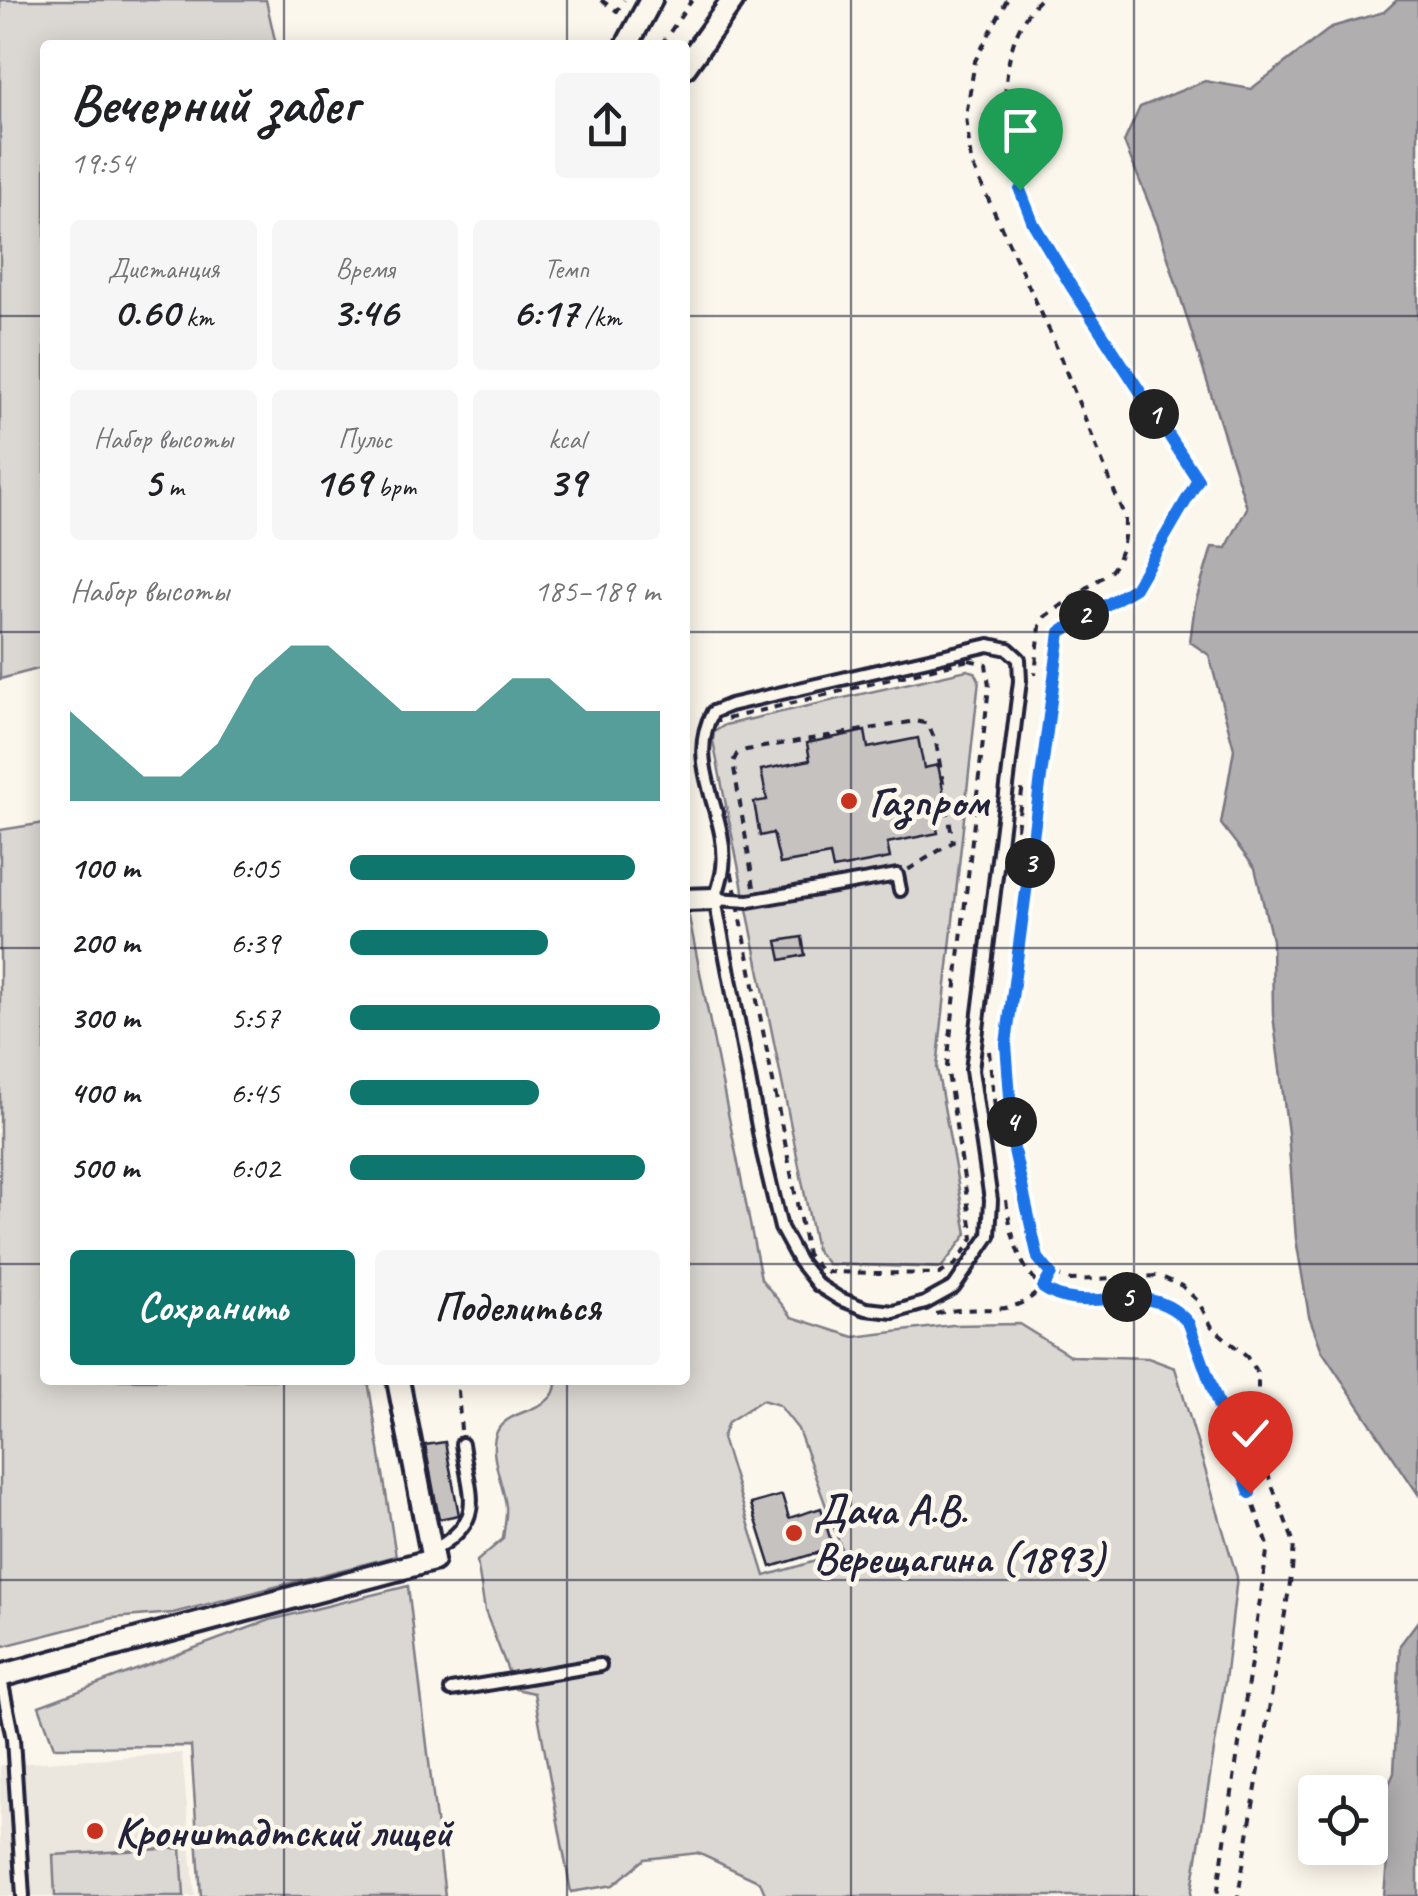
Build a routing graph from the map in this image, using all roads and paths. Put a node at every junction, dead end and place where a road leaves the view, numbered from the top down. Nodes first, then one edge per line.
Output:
1 (600, 0) edge
2 (624, 0) edge
3 (651, 0) edge
4 (692, 0) edge
5 (733, 0) edge
6 (1006, 0) edge
7 (1039, 0) edge
8 (630, 40) edge
9 (664, 40) edge
10 (690, 59) edge
11 (1034, 683) dead end
12 (1024, 778) dead end
13 (1016, 836) dead end
14 (914, 868) dead end
15 (854, 883) junction
16 (900, 890) dead end
17 (857, 898) dead end
18 (715, 899) junction
19 (690, 900) edge
20 (739, 900) junction
21 (756, 900) junction
22 (989, 1049) dead end
23 (999, 1150) dead end
24 (1006, 1200) dead end
25 (1051, 1274) junction
26 (1043, 1288) junction
27 (930, 1315) dead end
28 (399, 1385) edge
29 (461, 1385) edge
30 (462, 1444) joint
31 (432, 1556) junction
32 (600, 1664) dead end
33 (0, 1676) edge
34 (451, 1690) dead end
35 (23, 1896) edge
36 (1217, 1896) edge
37 (1238, 1896) edge

1 - 2 path
3 - 8 street
4 - 9 path
5 - 10 street
6 - 11 path
7 - 25 path
12 - 13 path
14 - 21 path
15 - 16 lane
15 - 17 lane
15 - 21 lane
18 - 18 lane
18 - 19 street
18 - 20 lane
20 - 20 path
20 - 21 lane
22 - 23 path
24 - 26 path
25 - 26 path
25 - 37 path
26 - 27 path
26 - 36 path
28 - 31 street
29 - 30 path
30 - 31 lane
31 - 33 street
32 - 34 lane
33 - 35 lane

